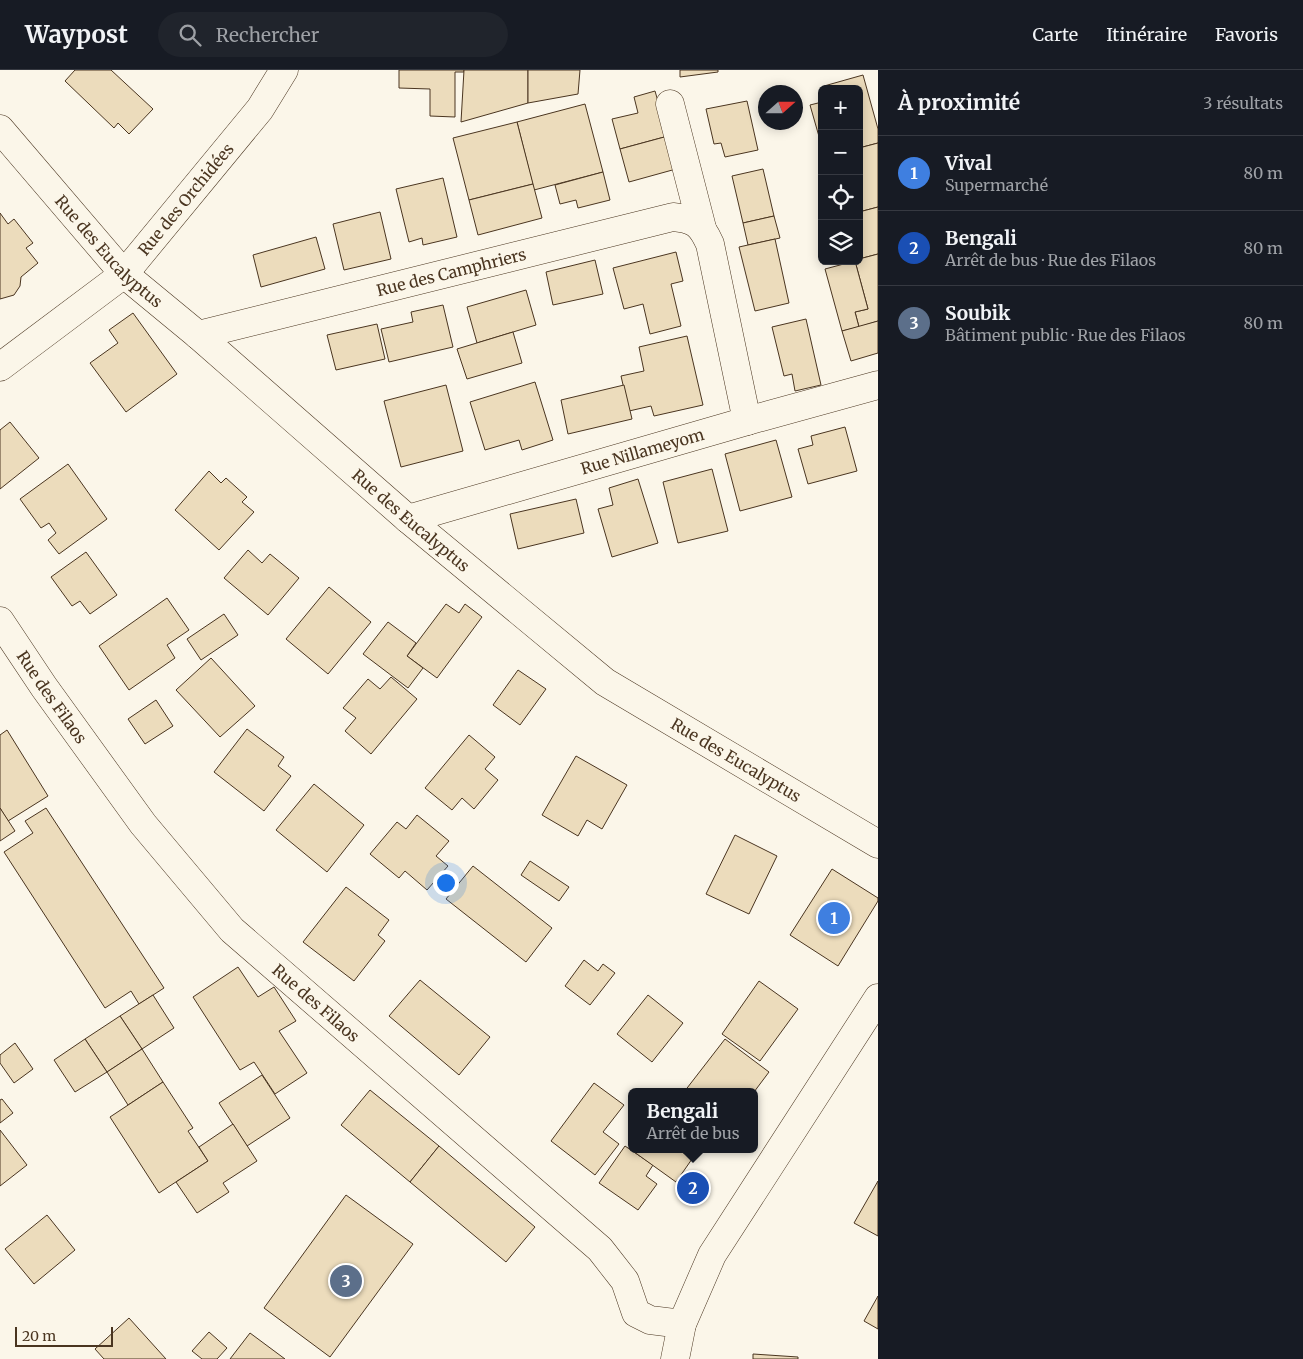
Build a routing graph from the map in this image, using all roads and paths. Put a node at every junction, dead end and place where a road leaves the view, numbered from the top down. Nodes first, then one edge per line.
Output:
1 (284, 70) edge
2 (670, 104) dead end
3 (0, 129) edge
4 (702, 228) junction
5 (124, 274) junction
6 (198, 335) junction
7 (0, 367) edge
8 (878, 386) edge
9 (747, 421) junction
10 (408, 519) junction
11 (0, 621) edge
12 (878, 844) edge
13 (878, 998) edge
14 (682, 1324) junction
15 (675, 1359) edge

1 - 5 street, Rue des Orchidées
2 - 4 street
3 - 5 street, Rue des Eucalyptus
4 - 6 street, Rue des Camphriers
4 - 9 street
5 - 6 street, Rue des Eucalyptus
5 - 7 street, Rue des Orchidées
6 - 10 street, Rue des Eucalyptus
8 - 9 street, Rue Nillameyom
9 - 10 street, Rue Nillameyom
10 - 12 street, Rue des Eucalyptus
11 - 14 street, Rue des Filaos
13 - 14 street
14 - 15 street

